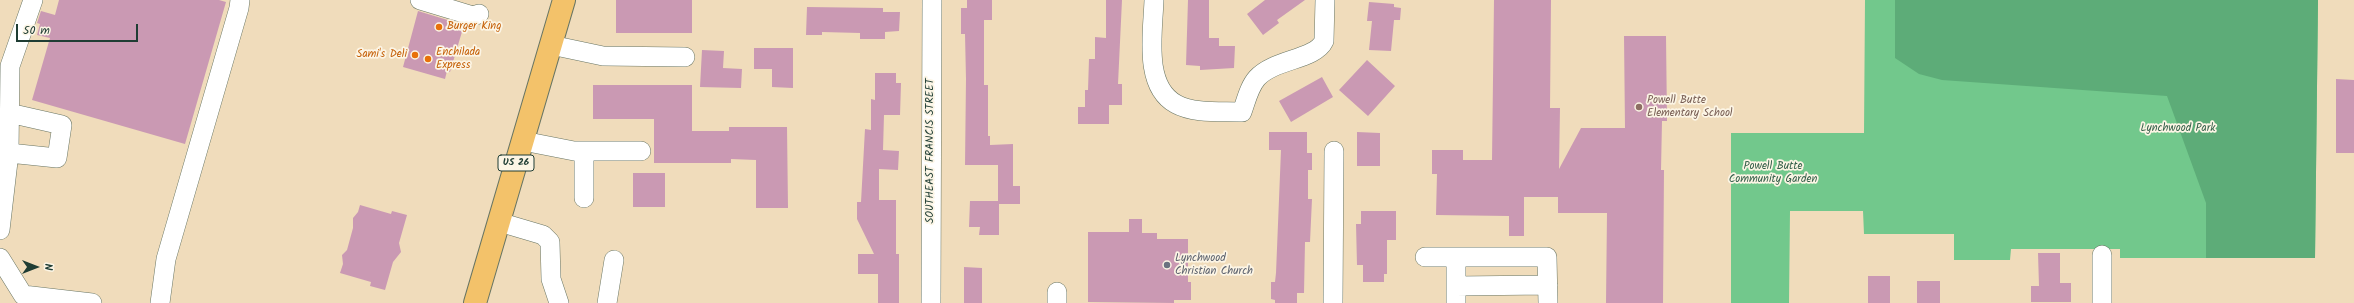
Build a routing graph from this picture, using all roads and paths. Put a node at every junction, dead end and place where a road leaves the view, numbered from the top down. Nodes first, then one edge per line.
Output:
1 (33, 0) edge
2 (240, 0) edge
3 (420, 0) edge
4 (564, 0) edge
5 (932, 0) edge
6 (1154, 0) edge
7 (1325, 0) edge
8 (479, 14) dead end
9 (551, 45) junction
10 (685, 57) dead end
11 (9, 113) junction
12 (523, 142) junction
13 (584, 151) junction
14 (641, 151) dead end
15 (1334, 151) dead end
16 (9, 153) junction
17 (584, 198) dead end
18 (499, 222) junction
19 (0, 230) edge
20 (2102, 255) dead end
21 (1425, 257) dead end
22 (1456, 257) junction
23 (0, 258) edge
24 (614, 260) dead end
25 (1456, 294) edge
26 (1548, 294) edge
27 (92, 303) edge
28 (160, 303) edge
29 (476, 303) edge
30 (559, 303) edge
31 (607, 303) edge
32 (931, 303) edge
33 (1333, 303) edge
34 (2102, 303) edge

1 - 11 street
2 - 28 street
3 - 8 street
4 - 9 main road, US 26
5 - 32 street, SOUTHEAST FRANCIS STREET
6 - 7 street
9 - 10 street
9 - 12 main road, US 26
11 - 16 street
11 - 16 street
12 - 13 street
12 - 18 main road, US 26
13 - 14 street
13 - 17 street
15 - 33 street
16 - 19 street
18 - 29 main road, US 26
18 - 30 street
20 - 34 street
21 - 22 street
22 - 25 street
22 - 26 street
23 - 27 street
24 - 31 street
25 - 26 street

